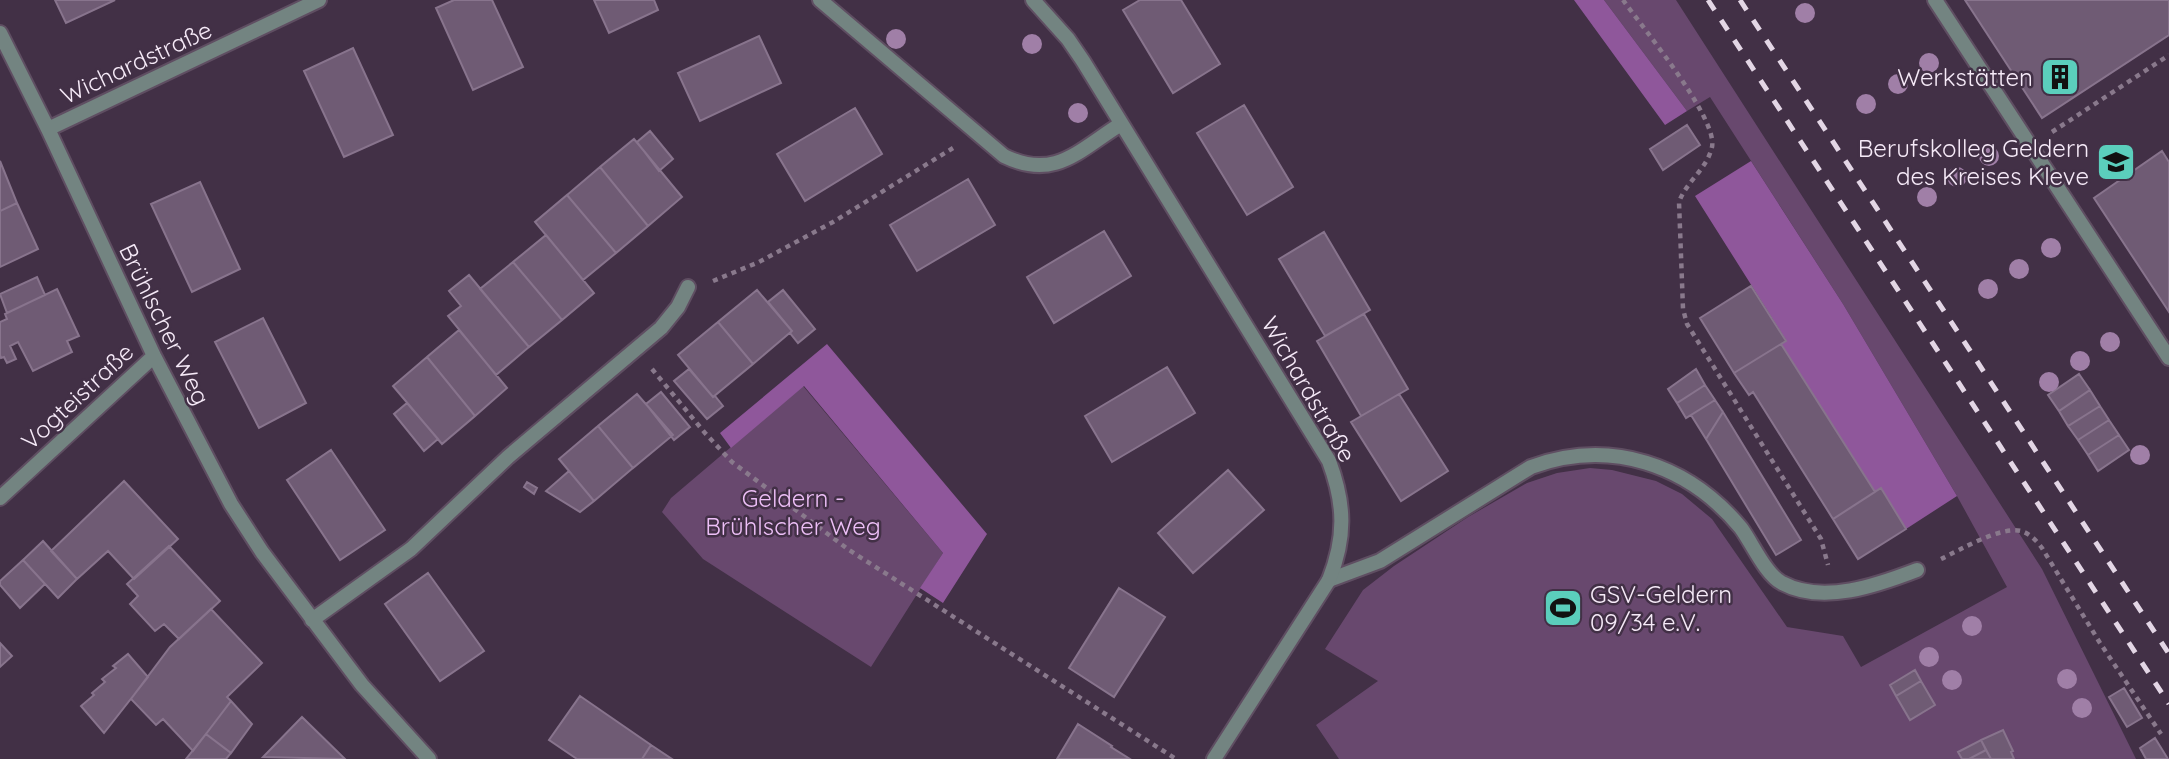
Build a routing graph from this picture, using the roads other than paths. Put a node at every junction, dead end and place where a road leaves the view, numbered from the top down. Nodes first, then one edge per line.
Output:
1 (319, 0) edge
2 (820, 0) edge
3 (1033, 0) edge
4 (1935, 0) edge
5 (0, 33) edge
6 (1121, 124) junction
7 (48, 129) junction
8 (688, 287) road end
9 (154, 356) junction
10 (2169, 358) edge
11 (0, 498) edge
12 (1917, 570) road end
13 (1329, 580) junction
14 (313, 620) junction
15 (429, 759) edge
16 (1214, 759) edge

1 - 7 street, Wichardstraße
2 - 6 street
3 - 6 street, Wichardstraße
4 - 10 street
5 - 7 street, Brühlscher Weg
6 - 13 street, Wichardstraße
7 - 9 street, Brühlscher Weg
8 - 14 street
9 - 11 street, Vogteistraße
9 - 14 street, Brühlscher Weg
12 - 13 street
13 - 16 street, Wichardstraße
14 - 15 street, Brühlscher Weg

